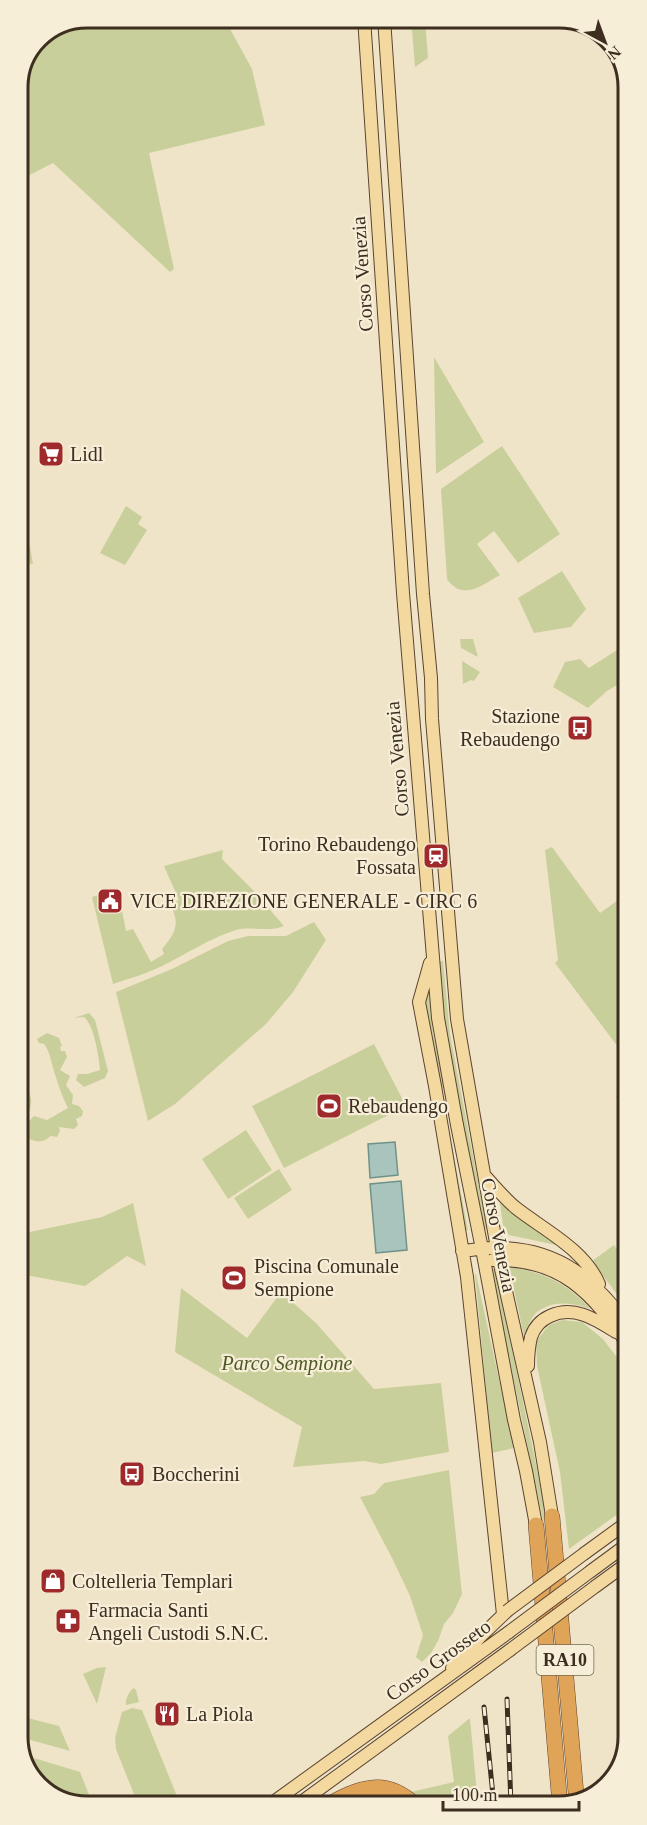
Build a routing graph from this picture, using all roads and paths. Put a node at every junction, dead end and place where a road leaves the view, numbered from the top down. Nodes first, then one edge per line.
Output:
1 (365, 29) edge
2 (385, 29) edge
3 (432, 954) junction
4 (435, 1086) junction
5 (457, 1125) junction
6 (485, 1175) junction
7 (462, 1251) junction
8 (498, 1254) junction
9 (483, 1255) junction
10 (603, 1293) junction
11 (618, 1321) edge
12 (618, 1327) edge
13 (618, 1332) edge
14 (526, 1382) junction
15 (552, 1516) joint
16 (536, 1525) joint
17 (618, 1529) edge
18 (618, 1551) edge
19 (618, 1570) edge
20 (505, 1613) junction
21 (433, 1689) junction
22 (576, 1794) edge
23 (282, 1796) edge
24 (310, 1796) edge
25 (344, 1796) edge
26 (402, 1796) edge
27 (559, 1796) edge

1 - 3 main road, Corso Venezia
2 - 6 main road, Corso Venezia
3 - 4 main road
3 - 5 main road, Corso Venezia
4 - 5 main road
4 - 7 main road
5 - 9 main road, Corso Venezia
6 - 8 main road, Corso Venezia
6 - 10 main road
7 - 9 main road
7 - 20 main road
8 - 9 main road
8 - 10 main road
8 - 12 main road
8 - 14 main road, Corso Venezia
9 - 16 main road, Corso Venezia
10 - 11 main road
13 - 14 main road
14 - 15 main road, Corso Venezia
15 - 22 highway, RA10
16 - 27 highway, RA10
17 - 20 main road, bridge
18 - 21 main road, Corso Grosseto, bridge
19 - 24 main road, Corso Grosseto, bridge
20 - 21 main road
21 - 23 main road, Corso Grosseto
25 - 26 highway

